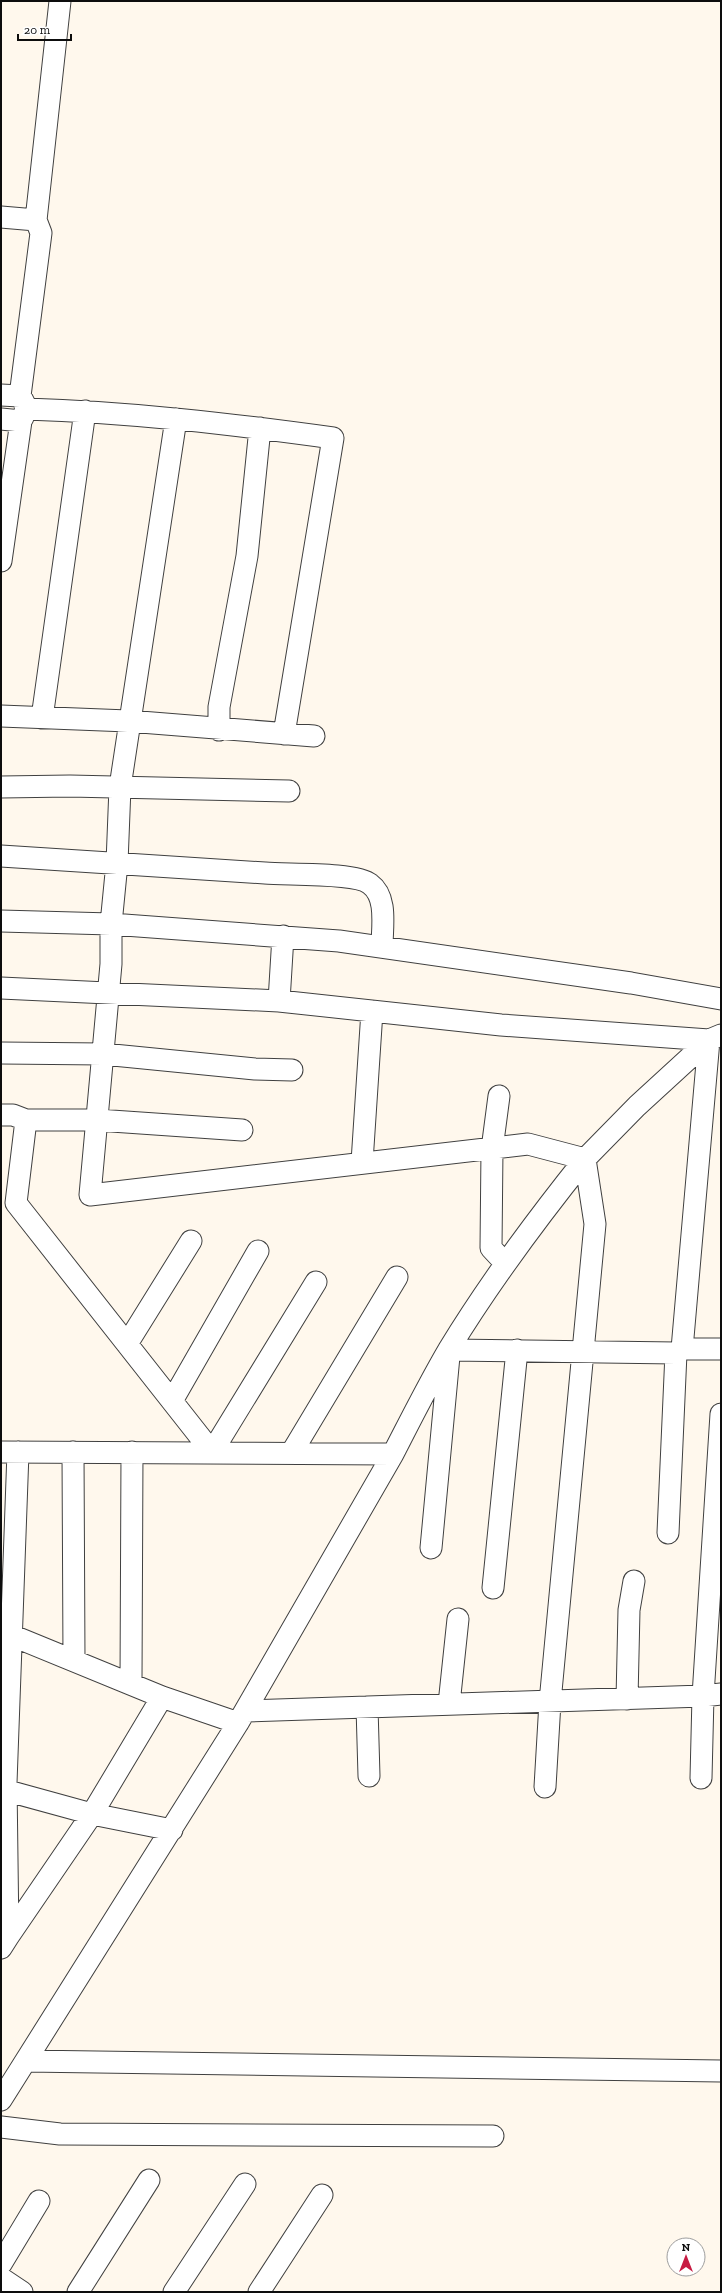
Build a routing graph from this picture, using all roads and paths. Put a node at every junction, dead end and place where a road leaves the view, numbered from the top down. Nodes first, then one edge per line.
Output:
1 (60, 1) edge
2 (1, 217) edge
3 (36, 220) junction
4 (17, 405) edge
5 (85, 411) junction
6 (1, 419) edge
7 (176, 419) junction
8 (260, 428) junction
9 (1, 562) edge
10 (1, 716) edge
11 (42, 718) junction
12 (128, 721) junction
13 (219, 730) junction
14 (284, 734) junction
15 (314, 736) dead end
16 (1, 787) edge
17 (120, 787) junction
18 (289, 791) dead end
19 (1, 856) edge
20 (116, 863) junction
21 (1, 921) edge
22 (111, 924) junction
23 (283, 936) junction
24 (382, 947) junction
25 (1, 988) edge
26 (107, 992) junction
27 (721, 999) edge
28 (279, 1001) junction
29 (372, 1011) junction
30 (715, 1038) edge
31 (1, 1053) edge
32 (103, 1054) junction
33 (292, 1070) dead end
34 (499, 1096) dead end
35 (1, 1115) edge
36 (26, 1120) junction
37 (97, 1120) junction
38 (242, 1130) dead end
39 (492, 1149) junction
40 (586, 1159) junction
41 (362, 1162) junction
42 (9, 1204) edge
43 (191, 1241) dead end
44 (258, 1251) dead end
45 (505, 1263) junction
46 (396, 1277) dead end
47 (316, 1282) dead end
48 (127, 1344) junction
49 (721, 1349) edge
50 (449, 1350) junction
51 (517, 1350) junction
52 (584, 1351) junction
53 (679, 1351) junction
54 (172, 1401) junction
55 (721, 1414) edge
56 (9, 1452) edge
57 (73, 1452) junction
58 (132, 1452) junction
59 (212, 1452) junction
60 (292, 1452) junction
61 (393, 1454) junction
62 (668, 1533) dead end
63 (431, 1548) dead end
64 (634, 1581) dead end
65 (493, 1588) dead end
66 (458, 1619) dead end
67 (6, 1632) edge
68 (74, 1659) junction
69 (131, 1683) junction
70 (712, 1695) edge
71 (162, 1696) junction
72 (627, 1699) junction
73 (550, 1702) junction
74 (449, 1704) junction
75 (368, 1707) junction
76 (242, 1717) junction
77 (369, 1776) dead end
78 (701, 1778) dead end
79 (545, 1787) dead end
80 (4, 1789) edge
81 (92, 1814) junction
82 (172, 1830) junction
83 (5, 1943) edge
84 (26, 2061) junction
85 (721, 2071) edge
86 (1, 2100) edge
87 (1, 2127) edge
88 (492, 2136) dead end
89 (149, 2180) dead end
90 (245, 2184) dead end
91 (322, 2195) dead end
92 (39, 2201) dead end
93 (1, 2264) edge
94 (1, 2278) edge
95 (22, 2292) edge
96 (78, 2292) edge
97 (174, 2292) edge
98 (259, 2292) edge

1 - 3 street
2 - 3 street
3 - 4 street
4 - 5 street
4 - 6 street
4 - 9 street
5 - 7 street
5 - 11 street
7 - 8 street
7 - 12 street
8 - 13 street
8 - 14 street
10 - 11 street
11 - 12 street
12 - 13 street
12 - 17 street
13 - 14 street
14 - 15 street
16 - 17 street
17 - 18 street
17 - 20 street
19 - 20 street
20 - 22 street
20 - 24 street
21 - 22 street
22 - 23 street
22 - 26 street
23 - 24 street
23 - 28 street
24 - 27 street
25 - 26 street
26 - 28 street
26 - 32 street
28 - 29 street
29 - 30 street
29 - 41 street
30 - 40 street
30 - 53 street
31 - 32 street
32 - 33 street
32 - 37 street
34 - 39 street
35 - 36 street
36 - 37 street
36 - 42 street
37 - 38 street
37 - 41 street
39 - 40 street
39 - 41 street
39 - 45 street
40 - 45 street
40 - 52 street
42 - 48 street
43 - 48 street
44 - 54 street
45 - 50 street
46 - 60 street
47 - 59 street
48 - 54 street
49 - 53 street
50 - 51 street
50 - 61 street
50 - 63 street
51 - 52 street
51 - 65 street
52 - 53 street
52 - 73 street
53 - 62 street
54 - 59 street
55 - 70 street
56 - 57 street
56 - 67 street
57 - 58 street
57 - 68 street
58 - 59 street
58 - 69 street
59 - 60 street
60 - 61 street
61 - 76 street
64 - 72 street
66 - 74 street
67 - 68 street
67 - 80 street
68 - 69 street
69 - 71 street
70 - 72 street
70 - 78 street
71 - 76 street
71 - 81 street
72 - 73 street
73 - 74 street
73 - 79 street
74 - 75 street
75 - 76 street
75 - 77 street
76 - 82 street
80 - 81 street
80 - 83 street
81 - 82 street
81 - 83 street
82 - 84 street
84 - 85 street
84 - 86 street
87 - 88 street
89 - 96 street
90 - 97 street
91 - 98 street
92 - 93 street
94 - 95 street

